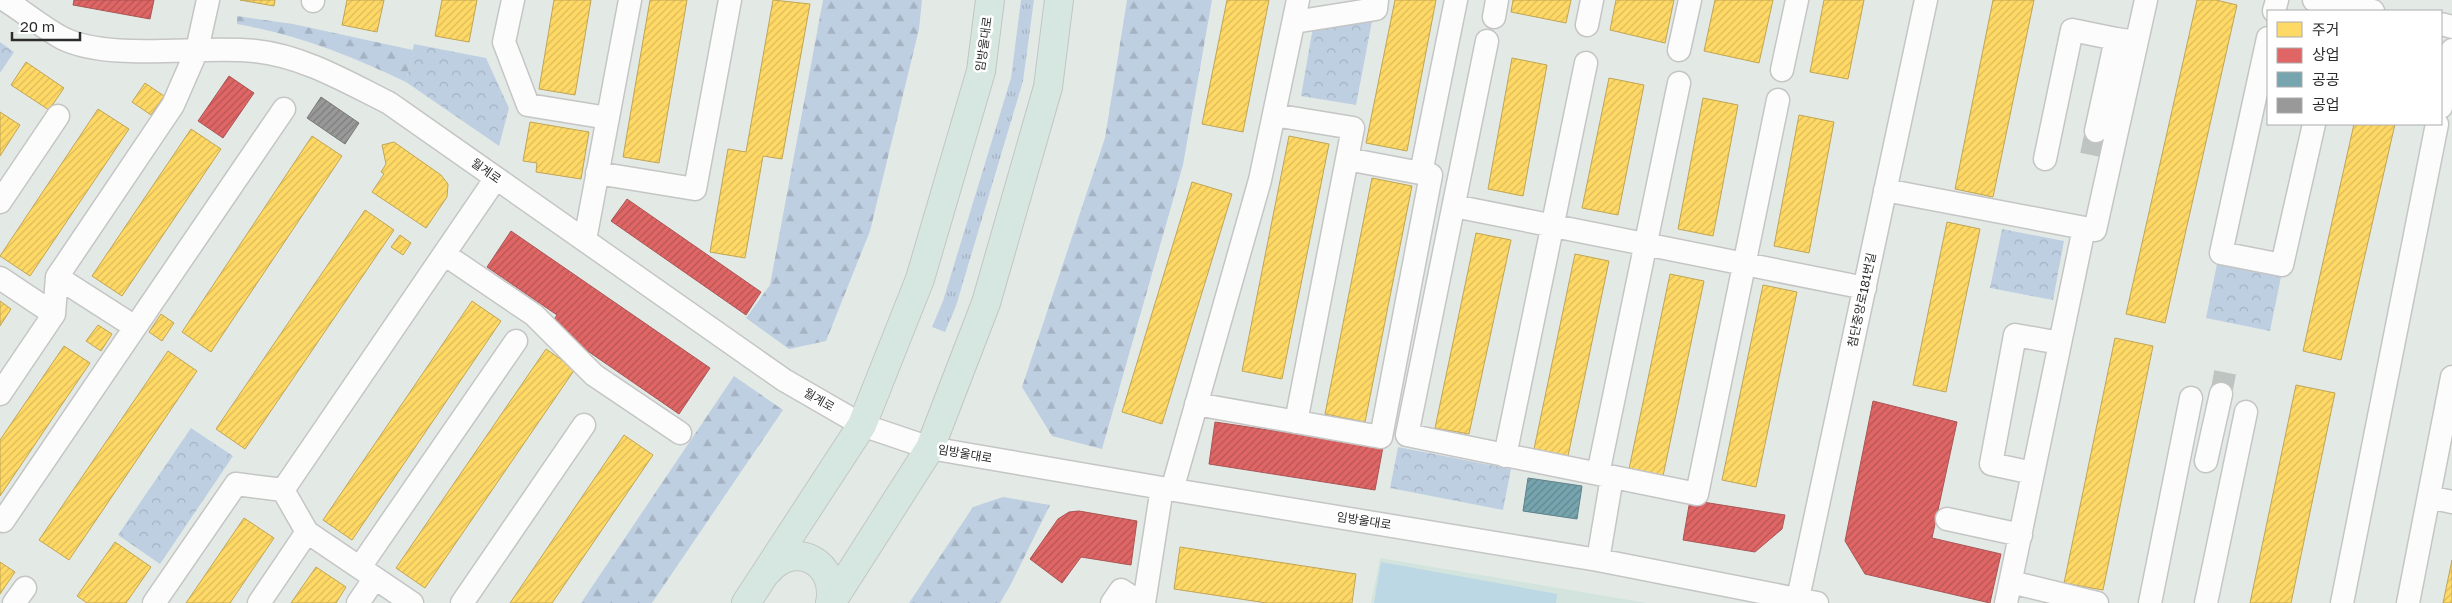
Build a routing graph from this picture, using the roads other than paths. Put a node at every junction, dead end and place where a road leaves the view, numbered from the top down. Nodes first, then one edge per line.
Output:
1 (5, 0) edge
2 (208, 0) edge
3 (513, 0) edge
4 (630, 0) edge
5 (730, 0) edge
6 (990, 0) edge
7 (1059, 0) edge
8 (1298, 0) edge
9 (1377, 0) edge
10 (1456, 0) edge
11 (1592, 0) edge
12 (1690, 0) edge
13 (1797, 0) edge
14 (1926, 0) edge
15 (2146, 0) edge
16 (2314, 0) edge
17 (2339, 8) edge
18 (2362, 10) edge
19 (1294, 22) junction
20 (1587, 25) dead end
21 (1488, 41) dead end
22 (2126, 41) junction
23 (2267, 43) edge
24 (197, 50) junction
25 (1679, 50) dead end
26 (2452, 50) edge
27 (1586, 63) dead end
28 (1782, 70) dead end
29 (1679, 82) dead end
30 (1778, 100) dead end
31 (2442, 102) edge
32 (284, 109) dead end
33 (1274, 115) junction
34 (58, 116) dead end
35 (608, 118) junction
36 (2314, 125) edge
37 (2437, 125) edge
38 (2096, 131) tunnel mouth
39 (1347, 159) junction
40 (2045, 159) dead end
41 (1421, 173) junction
42 (597, 174) junction
43 (496, 178) junction
44 (1885, 190) junction
45 (0, 202) edge
46 (1454, 206) junction
47 (1552, 225) junction
48 (2084, 228) junction
49 (585, 240) junction
50 (1646, 244) junction
51 (444, 254) junction
52 (1744, 264) junction
53 (57, 277) junction
54 (0, 278) edge
55 (1865, 288) junction
56 (54, 314) junction
57 (135, 327) junction
58 (516, 341) dead end
59 (2060, 343) junction
60 (2452, 377) edge
61 (0, 394) edge
62 (2221, 394) tunnel mouth
63 (2191, 398) dead end
64 (1196, 404) junction
65 (2246, 412) dead end
66 (1296, 422) junction
67 (584, 425) dead end
68 (862, 425) junction
69 (680, 433) dead end
70 (930, 448) junction
71 (1505, 456) junction
72 (2180, 456) junction
73 (2206, 461) junction
74 (2235, 466) junction
75 (2033, 473) junction
76 (1605, 476) junction
77 (1167, 489) junction
78 (283, 490) junction
79 (2428, 497) junction
80 (2452, 502) edge
81 (1947, 518) dead end
82 (3, 521) dead end
83 (308, 532) junction
84 (2021, 535) junction
85 (1598, 560) junction
86 (368, 573) junction
87 (765, 575) junction
88 (2009, 592) edge
89 (1804, 602) edge
90 (154, 603) edge
91 (259, 603) edge
92 (358, 603) edge
93 (412, 603) edge
94 (462, 603) edge
95 (746, 603) edge
96 (830, 603) edge
97 (1112, 603) edge
98 (1140, 603) edge
99 (1144, 603) edge
100 (2097, 603) edge
101 (2150, 603) edge
102 (2206, 603) edge
103 (2342, 603) edge
104 (2408, 603) edge

1 - 24 street, 월계로
2 - 24 street
3 - 35 street
4 - 35 street
5 - 42 street
6 - 68 main road, 임방울대로
7 - 70 main road, 임방울대로
8 - 19 street
9 - 19 street
10 - 41 street
11 - 20 street
12 - 25 street
13 - 28 street
14 - 44 street, 첨단중앙로181번길
15 - 22 street
16 - 17 street
17 - 18 street
19 - 33 street
21 - 46 street
22 - 38 street
22 - 40 street
22 - 48 street
23 - 36 street
24 - 43 street, 월계로
24 - 53 street
26 - 31 street
27 - 47 street
29 - 50 street
30 - 52 street
32 - 57 street
33 - 39 street
33 - 64 street
34 - 45 street
35 - 42 street
37 - 103 street
39 - 41 street
39 - 66 street
41 - 66 street
42 - 49 street
43 - 49 street, 월계로
43 - 51 street
44 - 48 street
44 - 55 street, 첨단중앙로181번길
46 - 47 street
46 - 71 street
47 - 50 street
47 - 71 street
48 - 59 street
49 - 68 street, 월계로
50 - 52 street
50 - 76 street
51 - 69 street
51 - 78 street
52 - 55 street
52 - 76 street
53 - 56 street
53 - 57 street
54 - 56 street
55 - 89 street, 첨단중앙로181번길
56 - 61 street
57 - 82 street
58 - 86 street
59 - 75 street
59 - 75 street
60 - 79 street
62 - 73 street
63 - 72 street
64 - 66 street
64 - 77 street
65 - 74 street
67 - 94 street
68 - 70 street, 월계로
68 - 87 main road, 임방울대로
70 - 77 street, 임방울대로
70 - 96 main road, 임방울대로
71 - 76 street
72 - 73 street
72 - 101 street
73 - 74 street
74 - 102 street
75 - 84 street
76 - 85 street
77 - 85 street, 임방울대로
77 - 99 street
78 - 83 street
78 - 90 street
79 - 80 street
79 - 104 street
81 - 84 street
83 - 86 street
83 - 91 street
84 - 88 street
85 - 89 street, 임방울대로
86 - 92 street
86 - 93 street
87 - 95 main road, 임방울대로
87 - 96 main road
88 - 100 street
97 - 98 street

